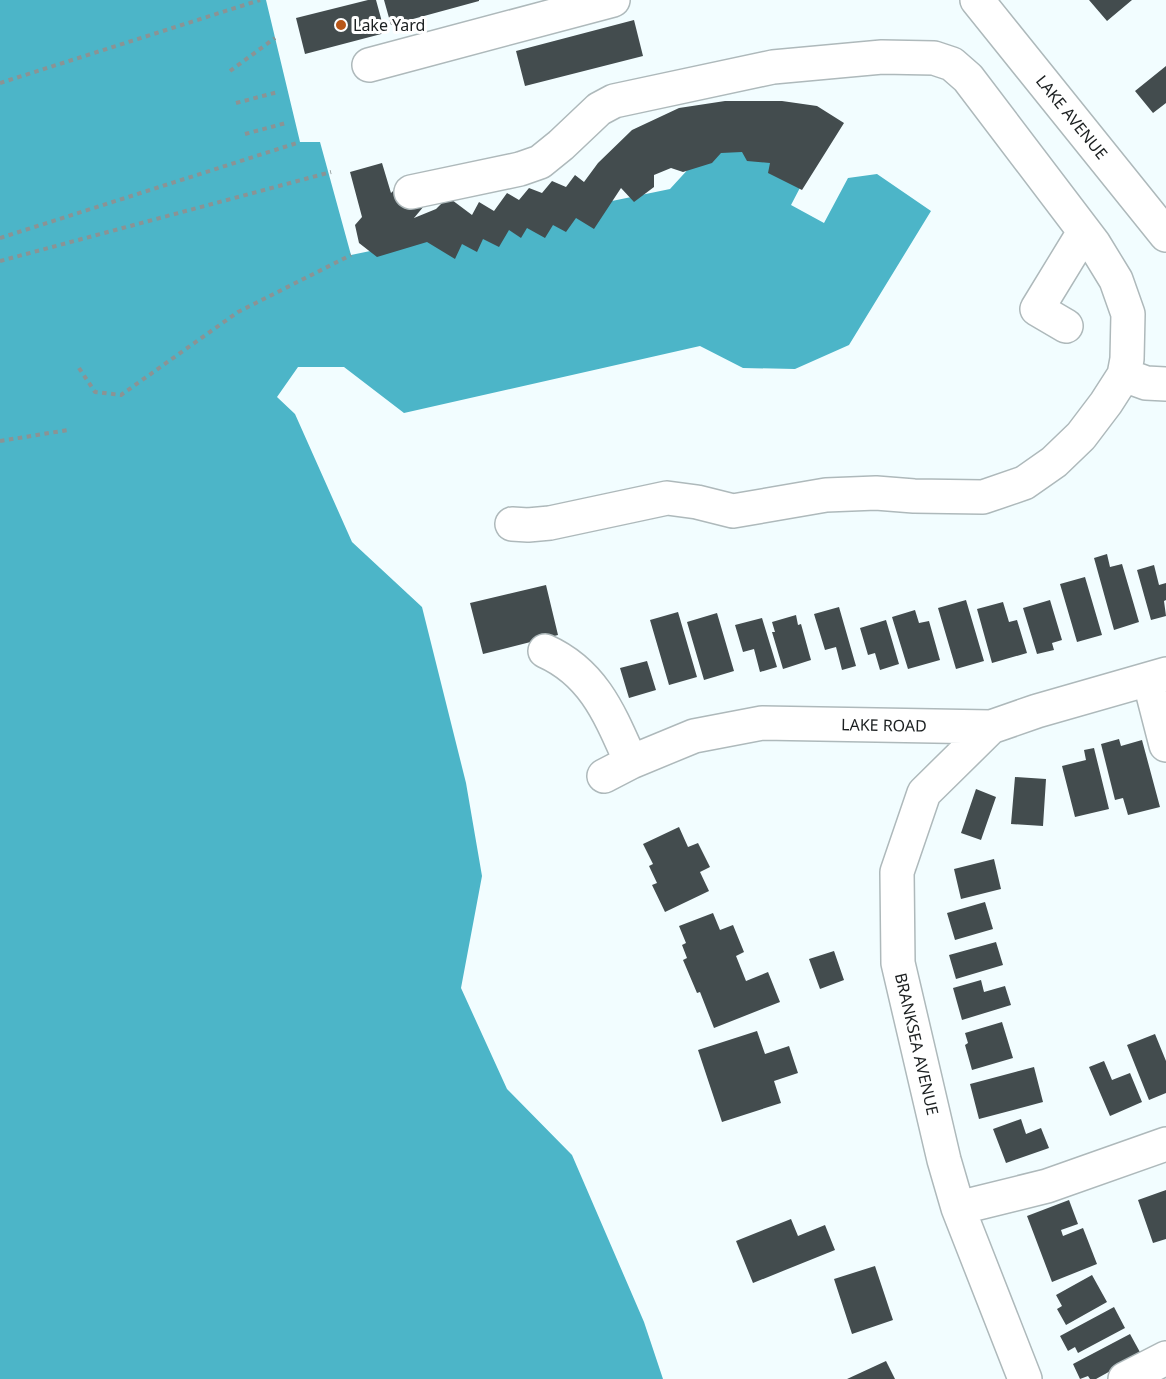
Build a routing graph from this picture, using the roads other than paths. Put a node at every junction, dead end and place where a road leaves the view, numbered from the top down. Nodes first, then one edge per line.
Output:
1 (613, 0) edge
2 (976, 0) edge
3 (369, 65) dead end
4 (411, 192) dead end
5 (1084, 232) junction
6 (1166, 235) edge
7 (1066, 326) dead end
8 (1124, 375) junction
9 (1166, 384) edge
10 (512, 524) dead end
11 (544, 651) dead end
12 (1157, 676) edge
13 (992, 727) junction
14 (1166, 745) edge
15 (1166, 1143) edge
16 (958, 1208) junction
17 (1166, 1358) edge
18 (1025, 1379) edge
19 (1125, 1379) edge

1 - 3 street
2 - 6 street, LAKE AVENUE
4 - 5 street
5 - 7 street
5 - 8 street
8 - 9 street
8 - 10 street
11 - 13 street, LAKE ROAD
12 - 13 street, LAKE ROAD
12 - 14 street
13 - 16 street, BRANKSEA AVENUE
15 - 16 street
16 - 18 street, BRANKSEA AVENUE
17 - 19 street

